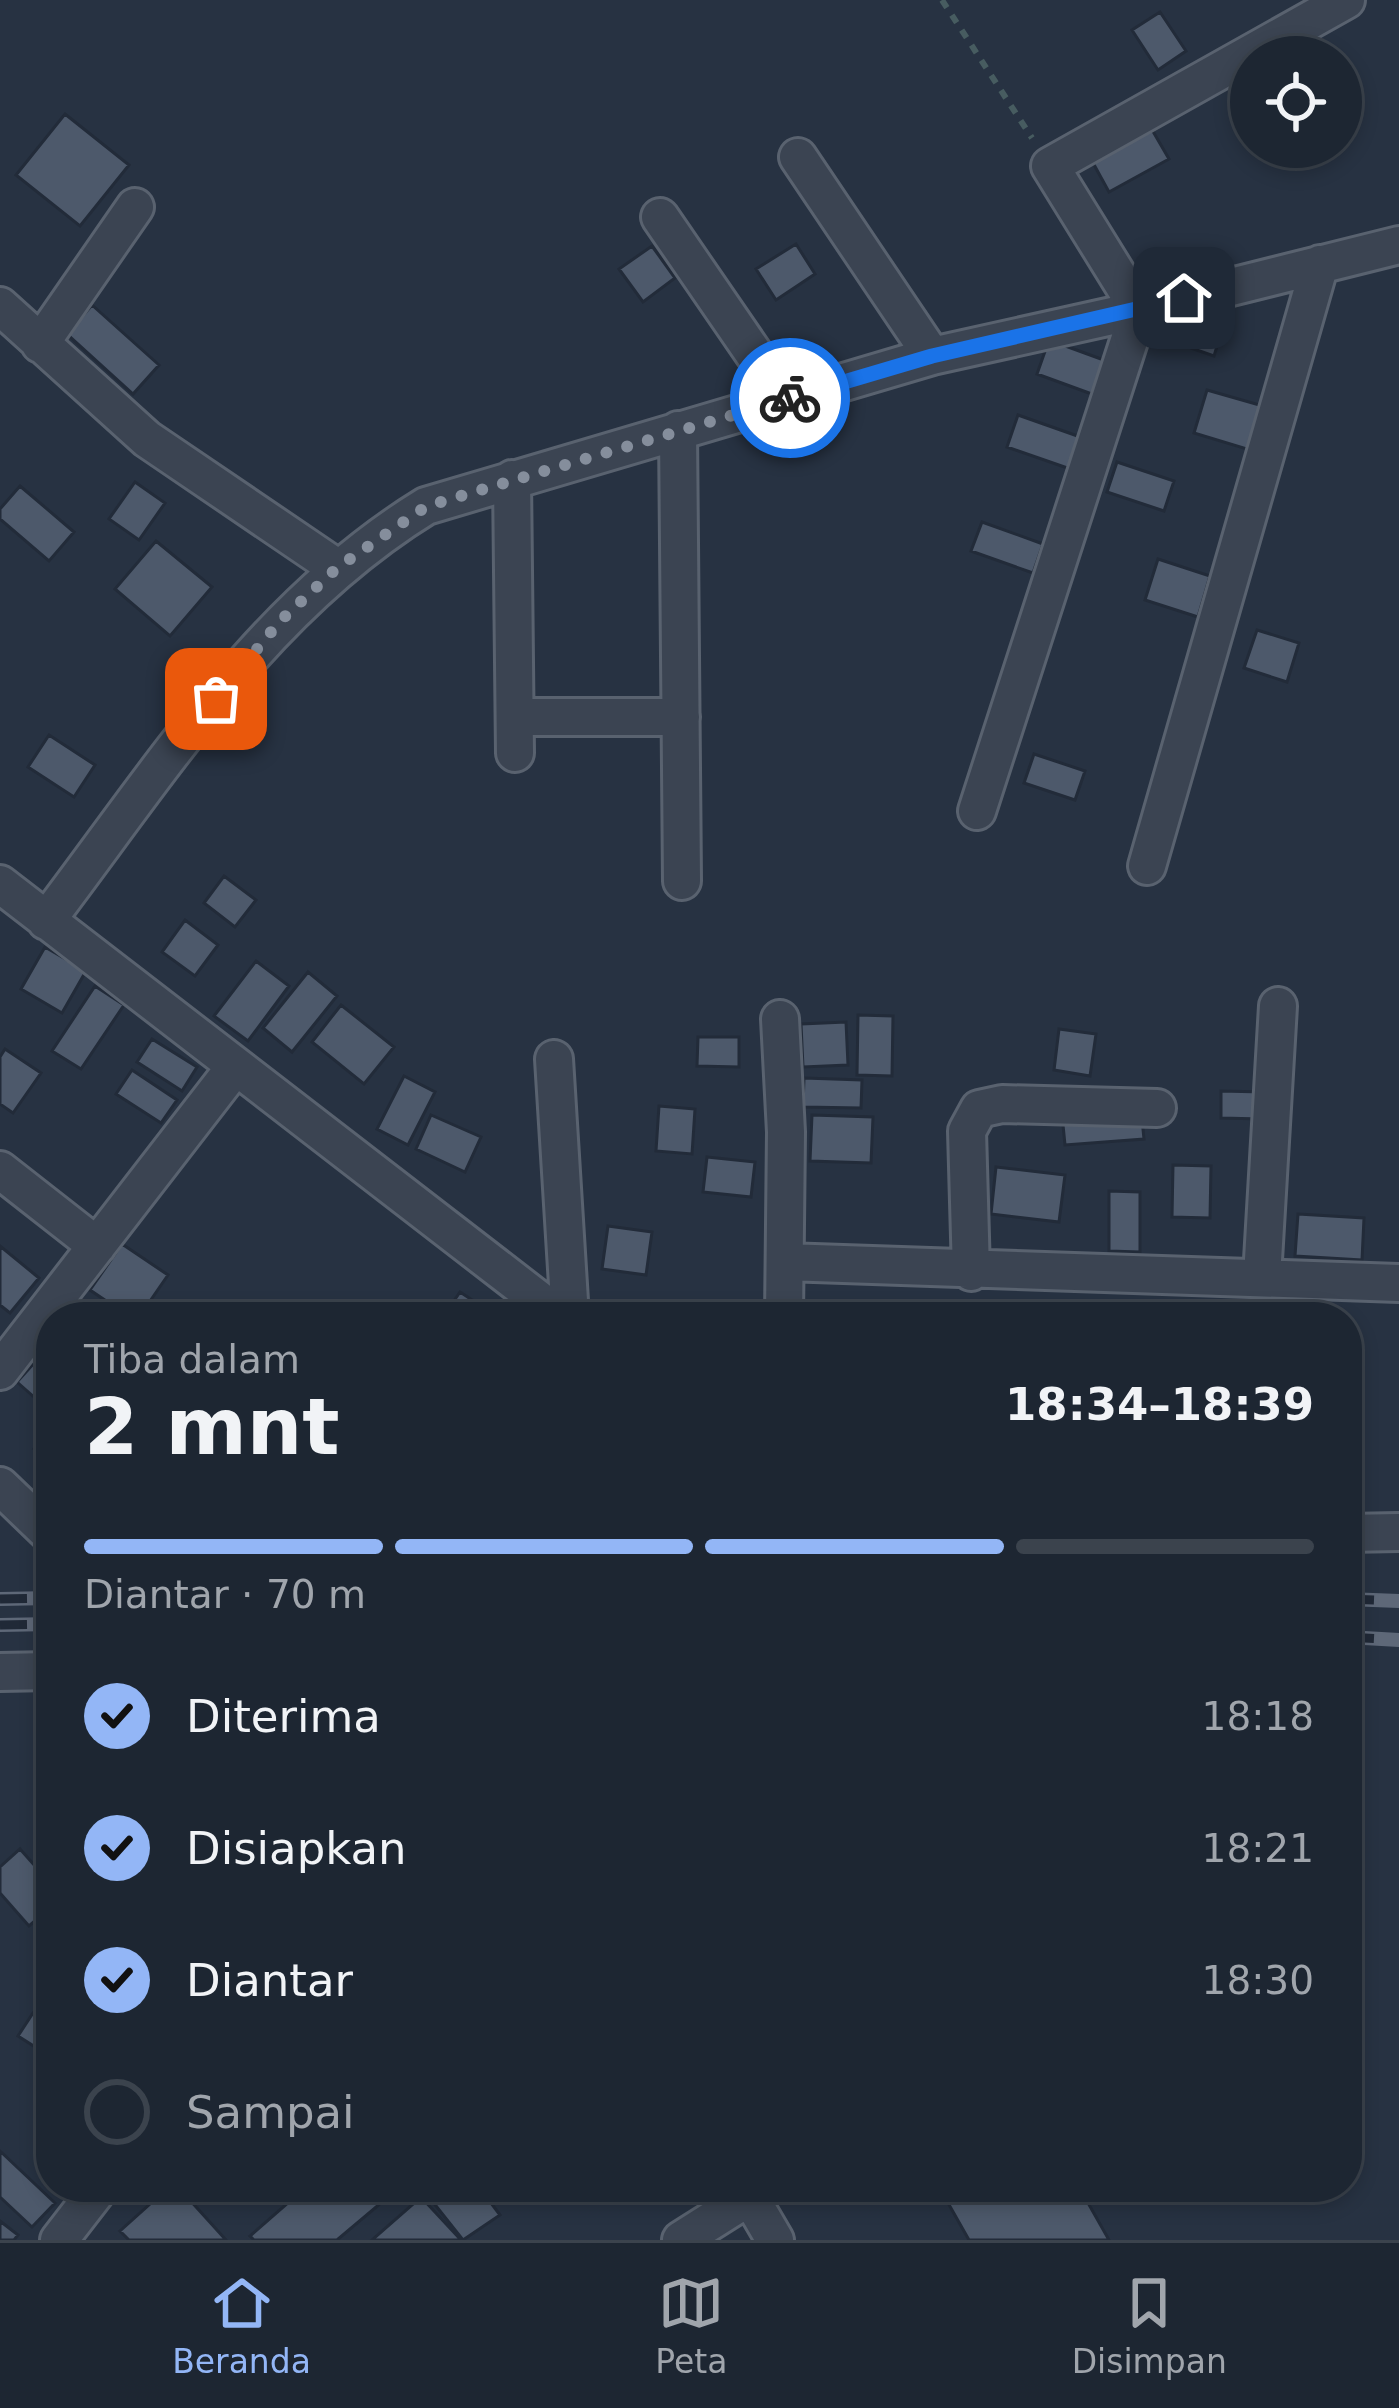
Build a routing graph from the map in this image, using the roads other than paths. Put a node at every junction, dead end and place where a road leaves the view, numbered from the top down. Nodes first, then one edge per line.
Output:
1 (1346, 0) edge
2 (798, 157) dead end
3 (135, 207) dead end
4 (660, 217) dead end
5 (1399, 245) edge
6 (1320, 264) junction
7 (0, 306) edge
8 (1139, 310) junction
9 (40, 344) junction
10 (932, 356) junction
11 (785, 399) junction
12 (678, 430) junction
13 (512, 479) junction
14 (349, 558) junction
15 (681, 717) junction
16 (977, 811) dead end
17 (1147, 866) dead end
18 (682, 881) dead end
19 (0, 884) edge
20 (46, 921) junction
21 (1278, 1006) dead end
22 (780, 1019) dead end
23 (554, 1059) dead end
24 (235, 1067) junction
25 (1156, 1108) dead end
26 (0, 1170) edge
27 (97, 1246) junction
28 (785, 1262) junction
29 (971, 1272) junction
30 (1262, 1276) junction
31 (1399, 1283) edge
32 (54, 1302) edge
33 (546, 1302) edge
34 (565, 1302) edge
35 (784, 1302) edge
36 (36, 1325) edge
37 (0, 1371) edge
38 (0, 1486) edge
39 (36, 1521) edge
40 (1399, 1532) edge
41 (1362, 1533) edge
42 (36, 1671) edge
43 (0, 1672) edge
44 (88, 2202) edge
45 (733, 2202) edge
46 (753, 2202) edge
47 (59, 2240) edge
48 (681, 2240) edge
49 (775, 2240) edge

1 - 8 street
2 - 10 street
3 - 9 street
4 - 11 street
5 - 6 street
6 - 8 street
6 - 17 street
7 - 9 street
8 - 10 street
8 - 16 street
9 - 14 street
10 - 11 street
11 - 12 street
12 - 13 street
12 - 15 street
13 - 14 street
13 - 15 street
14 - 20 street
15 - 18 street
19 - 20 street
20 - 24 street
21 - 30 street
22 - 28 street
23 - 34 street
24 - 27 street
24 - 33 street
25 - 29 street
26 - 27 street
27 - 32 street
28 - 29 street
28 - 35 street
29 - 30 street
30 - 31 street
36 - 37 street
38 - 39 street
40 - 41 street
42 - 43 street
44 - 47 street
45 - 48 street
46 - 49 street

